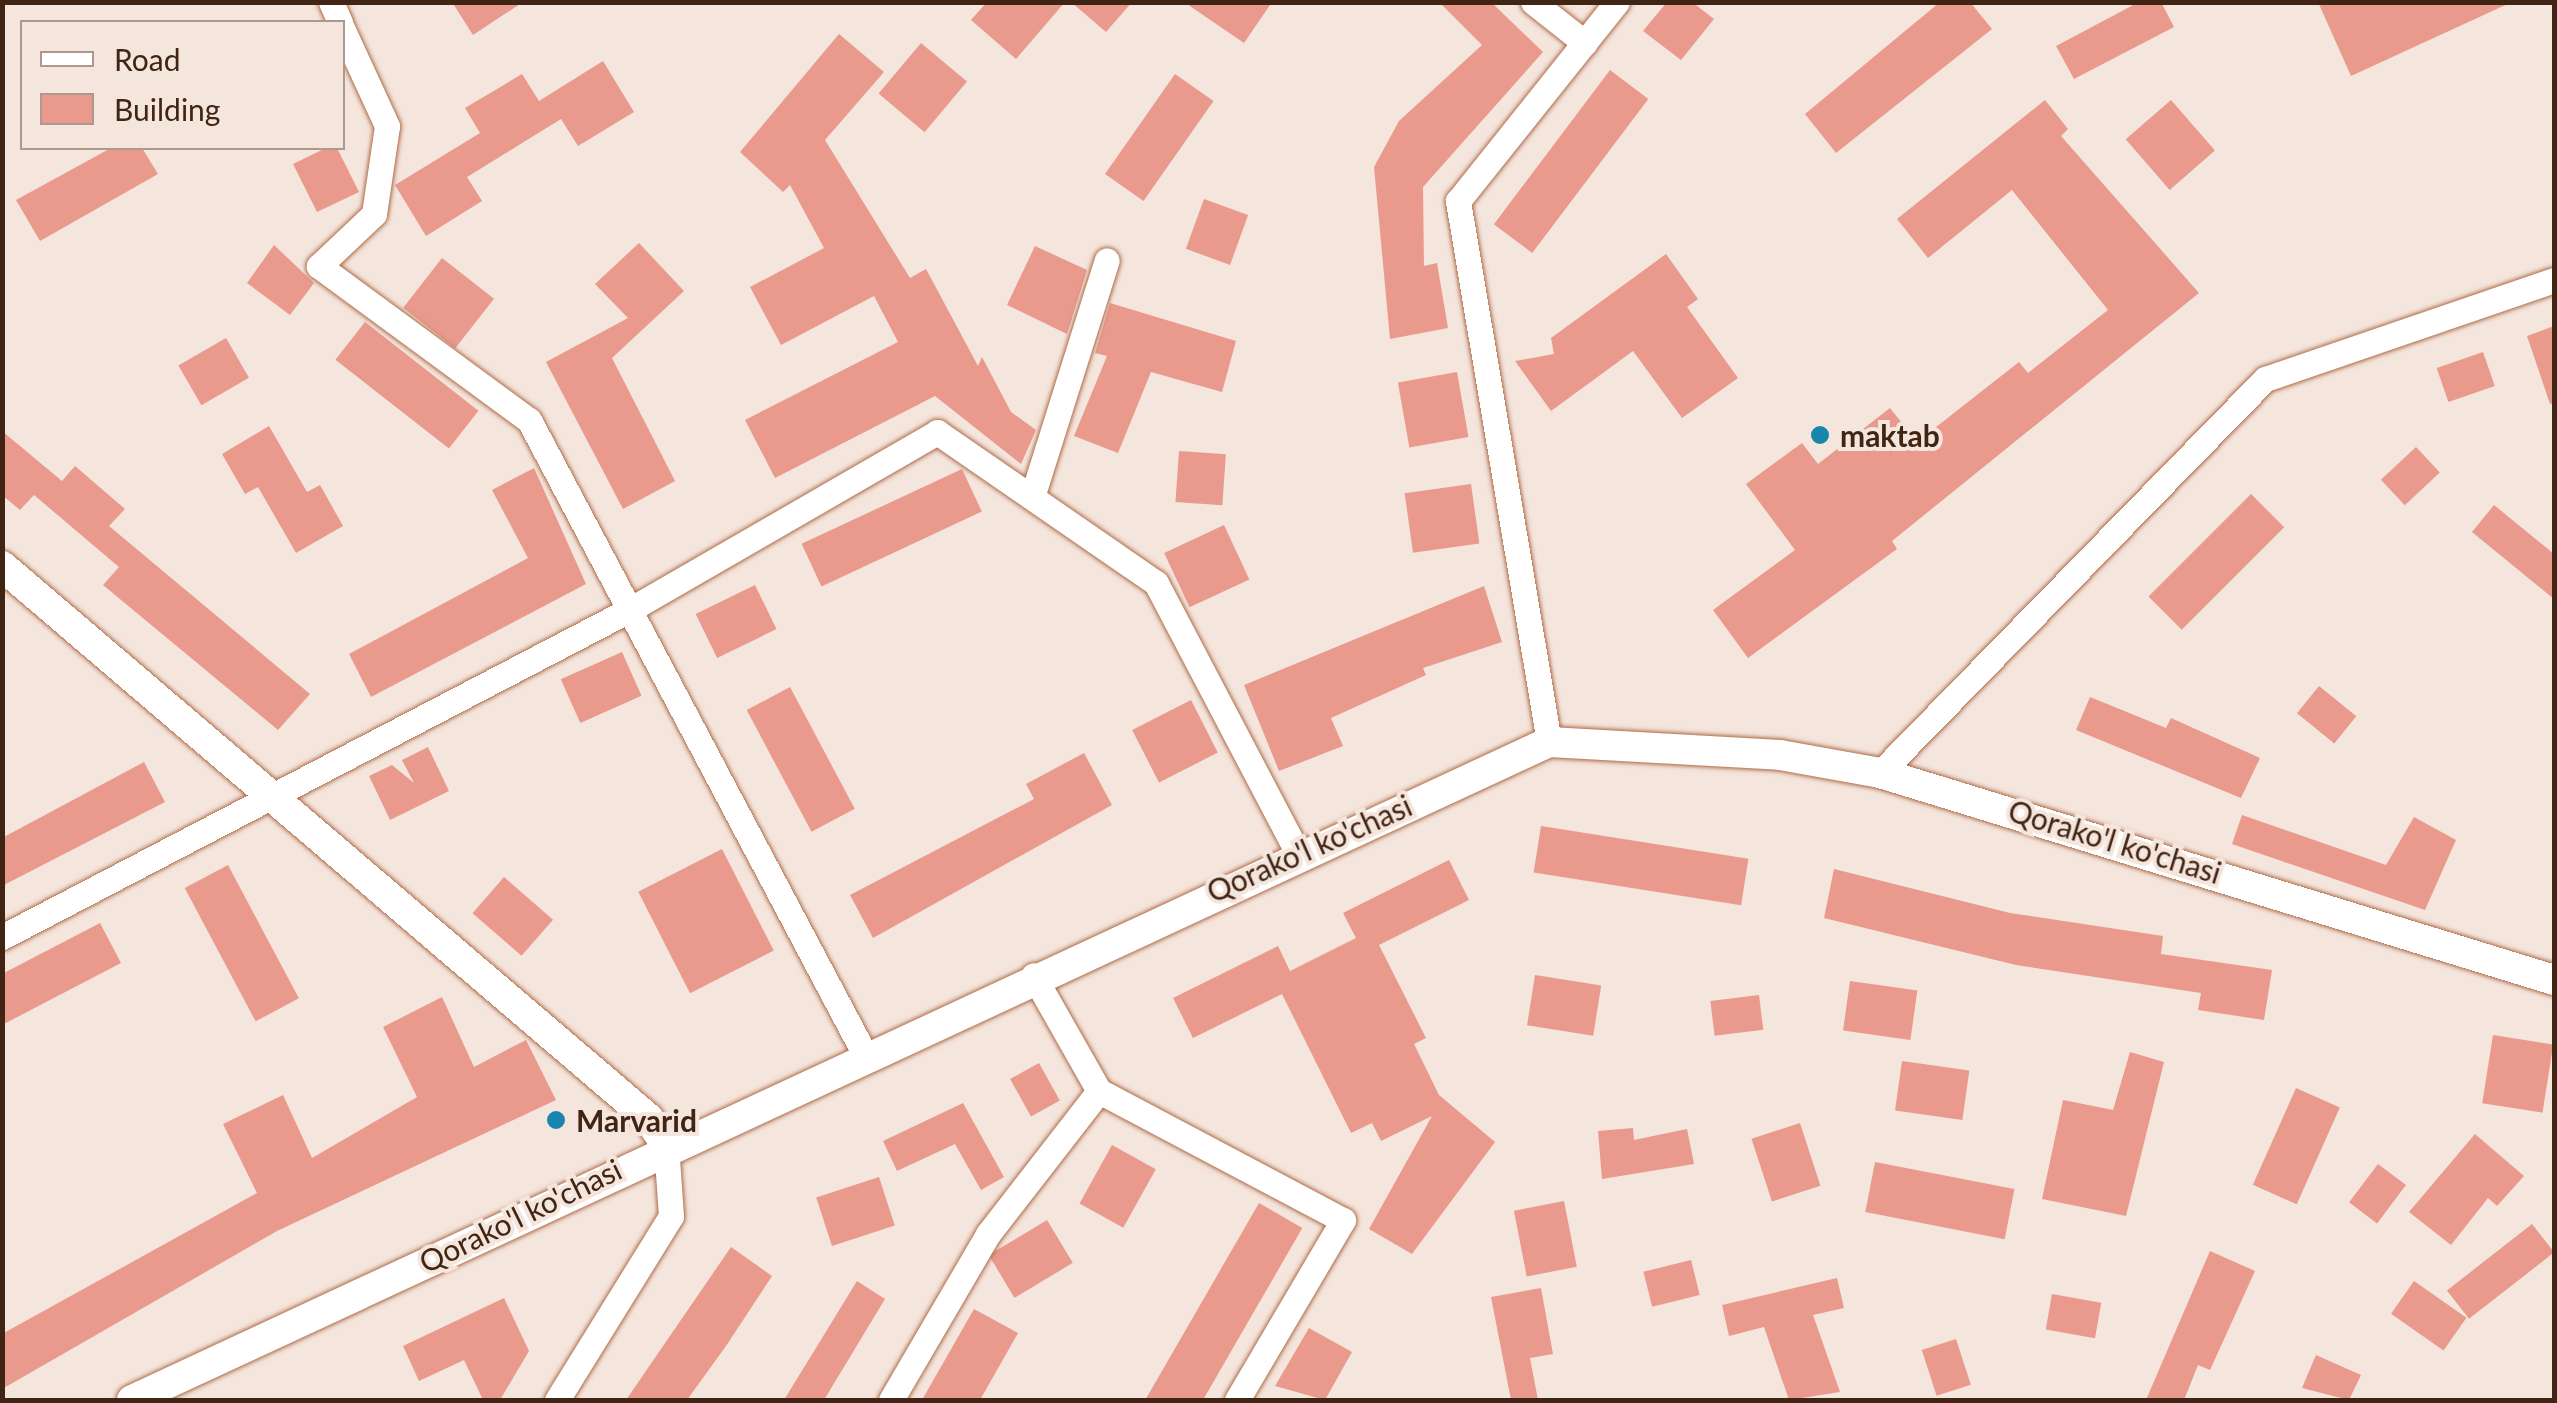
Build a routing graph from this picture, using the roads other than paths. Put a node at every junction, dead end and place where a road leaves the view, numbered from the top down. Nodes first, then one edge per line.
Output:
1 (1532, 2) edge
2 (1618, 2) edge
3 (345, 34) edge
4 (1585, 43) junction
5 (1107, 260) dead end
6 (2554, 280) edge
7 (1033, 494) junction
8 (2, 566) edge
9 (631, 609) junction
10 (1549, 742) junction
11 (1880, 773) junction
12 (279, 798) junction
13 (1297, 852) junction
14 (2, 937) edge
15 (1033, 975) junction
16 (2554, 980) edge
17 (864, 1054) junction
18 (1098, 1091) junction
19 (666, 1146) junction
20 (132, 1400) edge
21 (557, 1400) edge
22 (892, 1400) edge
23 (1238, 1400) edge

1 - 4 street
2 - 4 street
3 - 9 street
4 - 10 street
5 - 7 street
6 - 11 street
7 - 9 street
7 - 13 street
8 - 12 street
9 - 12 street
9 - 17 street
10 - 11 street, Qorako'l ko'chasi
10 - 13 street, Qorako'l ko'chasi
11 - 16 street, Qorako'l ko'chasi
12 - 14 street
12 - 19 street
13 - 15 street, Qorako'l ko'chasi
15 - 17 street, Qorako'l ko'chasi
15 - 18 street
17 - 19 street, Qorako'l ko'chasi
18 - 22 street
18 - 23 street
19 - 20 street, Qorako'l ko'chasi
19 - 21 street

